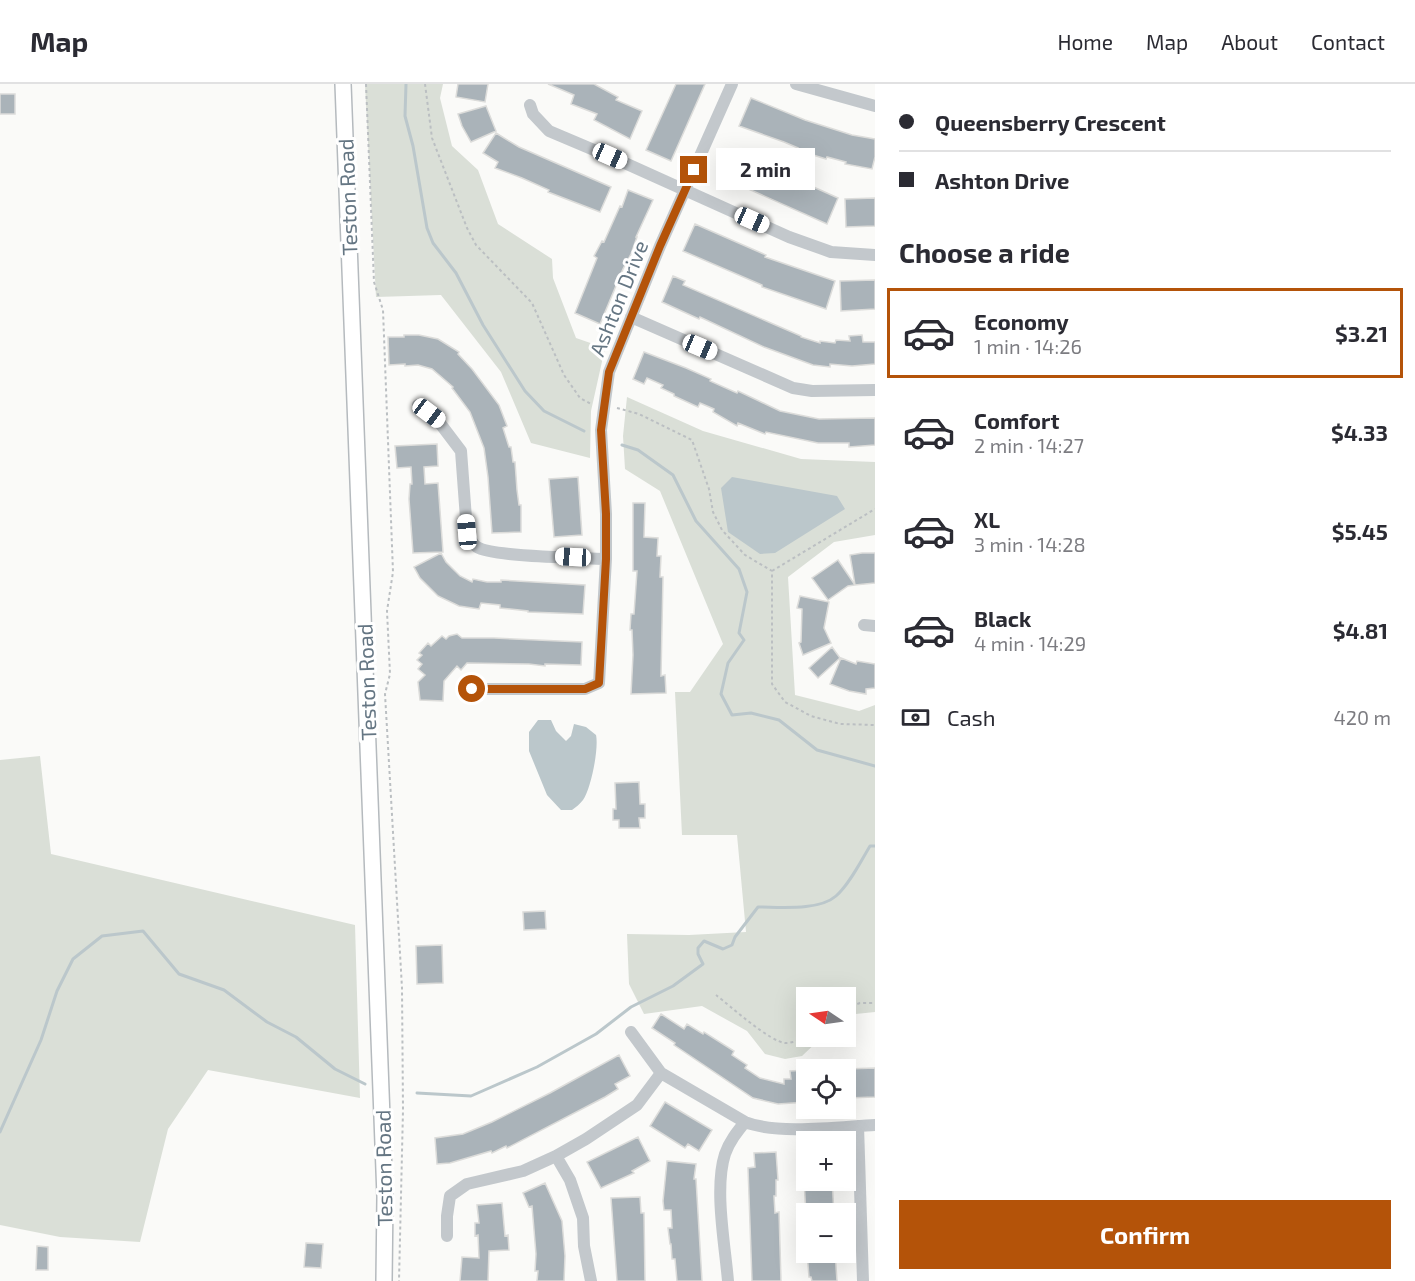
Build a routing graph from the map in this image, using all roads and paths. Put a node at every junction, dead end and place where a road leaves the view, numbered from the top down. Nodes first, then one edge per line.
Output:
1 (343, 84) edge
2 (366, 84) edge
3 (425, 84) edge
4 (732, 84) edge
5 (796, 84) edge
6 (530, 105) dead end
7 (875, 105) edge
8 (685, 191) junction
9 (875, 255) edge
10 (631, 317) junction
11 (875, 390) edge
12 (591, 404) dead end
13 (418, 405) dead end
14 (617, 408) dead end
15 (875, 508) edge
16 (606, 559) junction
17 (772, 571) junction
18 (472, 689) dead end
19 (875, 725) edge
20 (716, 995) dead end
21 (875, 1003) edge
22 (856, 1004) edge
23 (631, 1032) dead end
24 (796, 1040) edge
25 (661, 1073) junction
26 (745, 1122) junction
27 (875, 1125) edge
28 (858, 1126) junction
29 (556, 1156) junction
30 (447, 1236) dead end
31 (384, 1281) edge
32 (399, 1281) edge
33 (591, 1281) edge
34 (729, 1281) edge
35 (862, 1281) edge

1 - 31 main road, Teston Road
2 - 32 path
3 - 12 path
4 - 8 street, Ashton Drive
5 - 7 street
6 - 8 street
8 - 9 street
8 - 10 street, Ashton Drive
10 - 11 street
10 - 16 street, Ashton Drive
13 - 16 street
14 - 17 path
15 - 17 path
16 - 18 street, Ashton Drive
17 - 19 path
20 - 24 path
21 - 22 path
23 - 25 street
25 - 26 street
25 - 29 street
26 - 28 street
26 - 34 street
27 - 28 street
28 - 35 street
29 - 30 street
29 - 33 street

